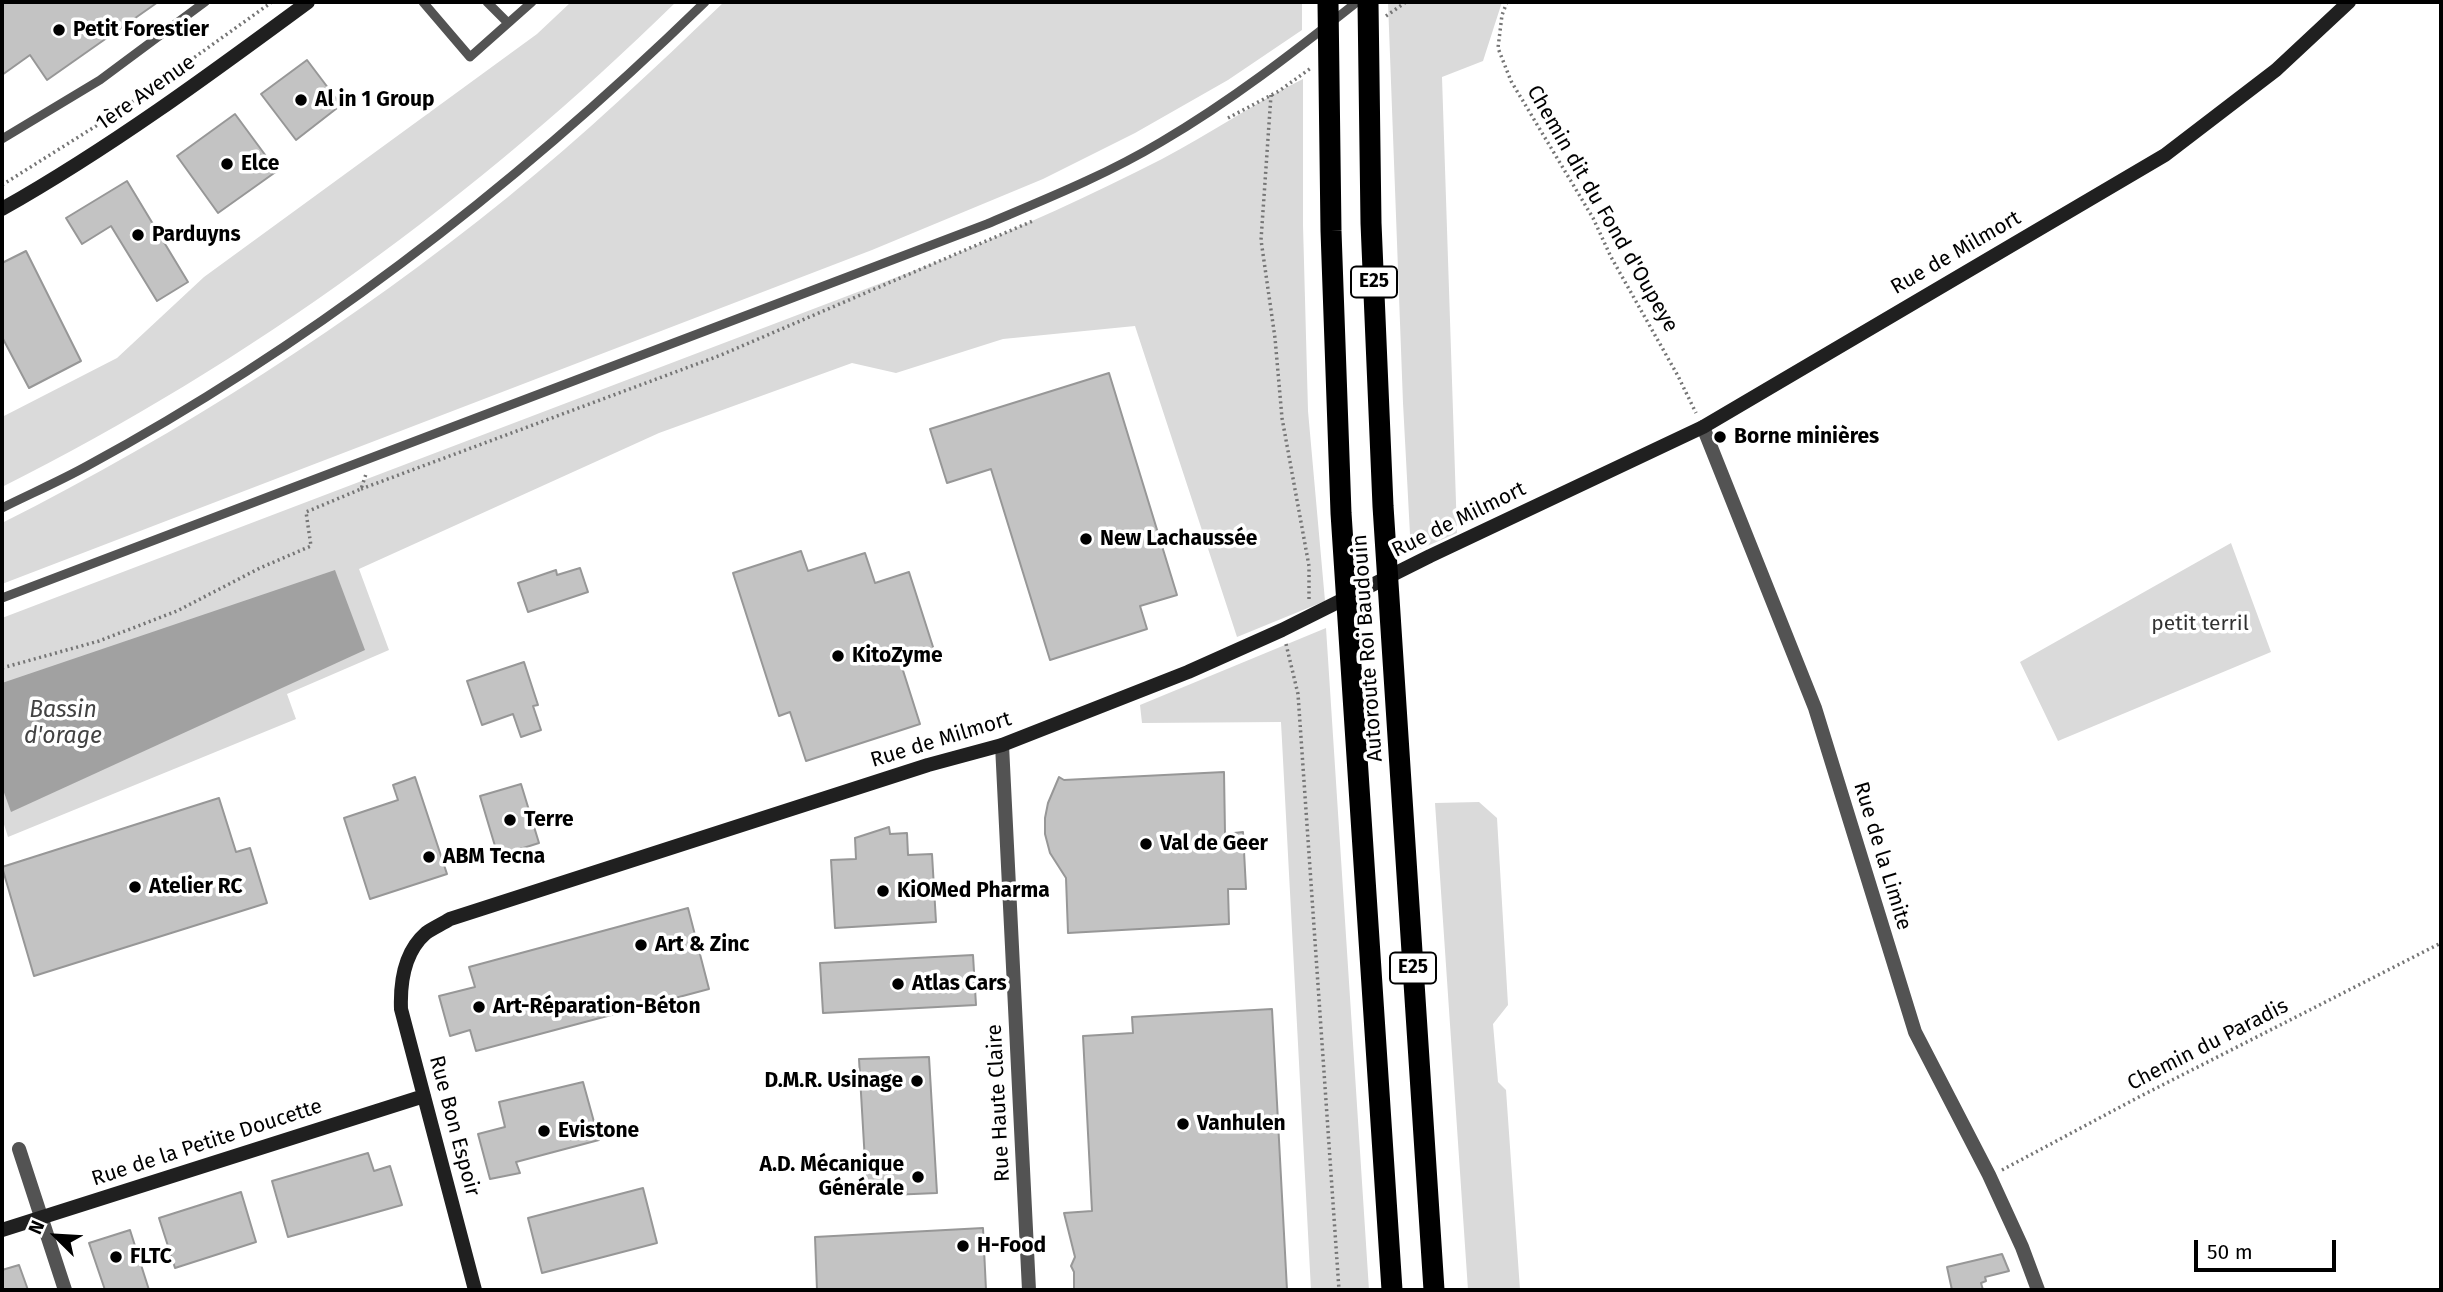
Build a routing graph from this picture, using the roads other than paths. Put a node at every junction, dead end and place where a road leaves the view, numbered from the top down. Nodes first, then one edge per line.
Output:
1 (205, 2) edge
2 (308, 2) edge
3 (423, 2) edge
4 (487, 2) edge
5 (532, 2) edge
6 (705, 2) edge
7 (1328, 2) edge
8 (1357, 2) edge
9 (1368, 2) edge
10 (2349, 2) edge
11 (508, 23) junction
12 (2, 139) edge
13 (2, 209) edge
14 (1703, 427) junction
15 (2, 508) edge
16 (2, 598) edge
17 (1002, 746) junction
18 (402, 972) joint
19 (424, 1096) junction
20 (19, 1149) dead end
21 (41, 1218) junction
22 (2, 1230) edge
23 (65, 1290) edge
24 (475, 1290) edge
25 (1029, 1290) edge
26 (1392, 1290) edge
27 (1434, 1290) edge
28 (2038, 1290) edge

1 - 12 lane
2 - 13 street, 1ère Avenue
3 - 11 lane
4 - 11 lane
5 - 11 lane
6 - 15 lane
7 - 26 highway, Autoroute Roi Baudouin / E25
8 - 16 lane
9 - 27 highway, Autoroute Roi Baudouin / E25
10 - 14 street, Rue de Milmort
14 - 17 street, Rue de Milmort
14 - 28 street, Rue de la Limite
17 - 18 street, Rue de Milmort
17 - 25 street, Rue Haute Claire
18 - 19 street, Rue Bon Espoir
19 - 21 street, Rue de la Petite Doucette
19 - 24 street, Rue Bon Espoir
20 - 21 street
21 - 22 street, Rue de la Petite Doucette
21 - 23 street

